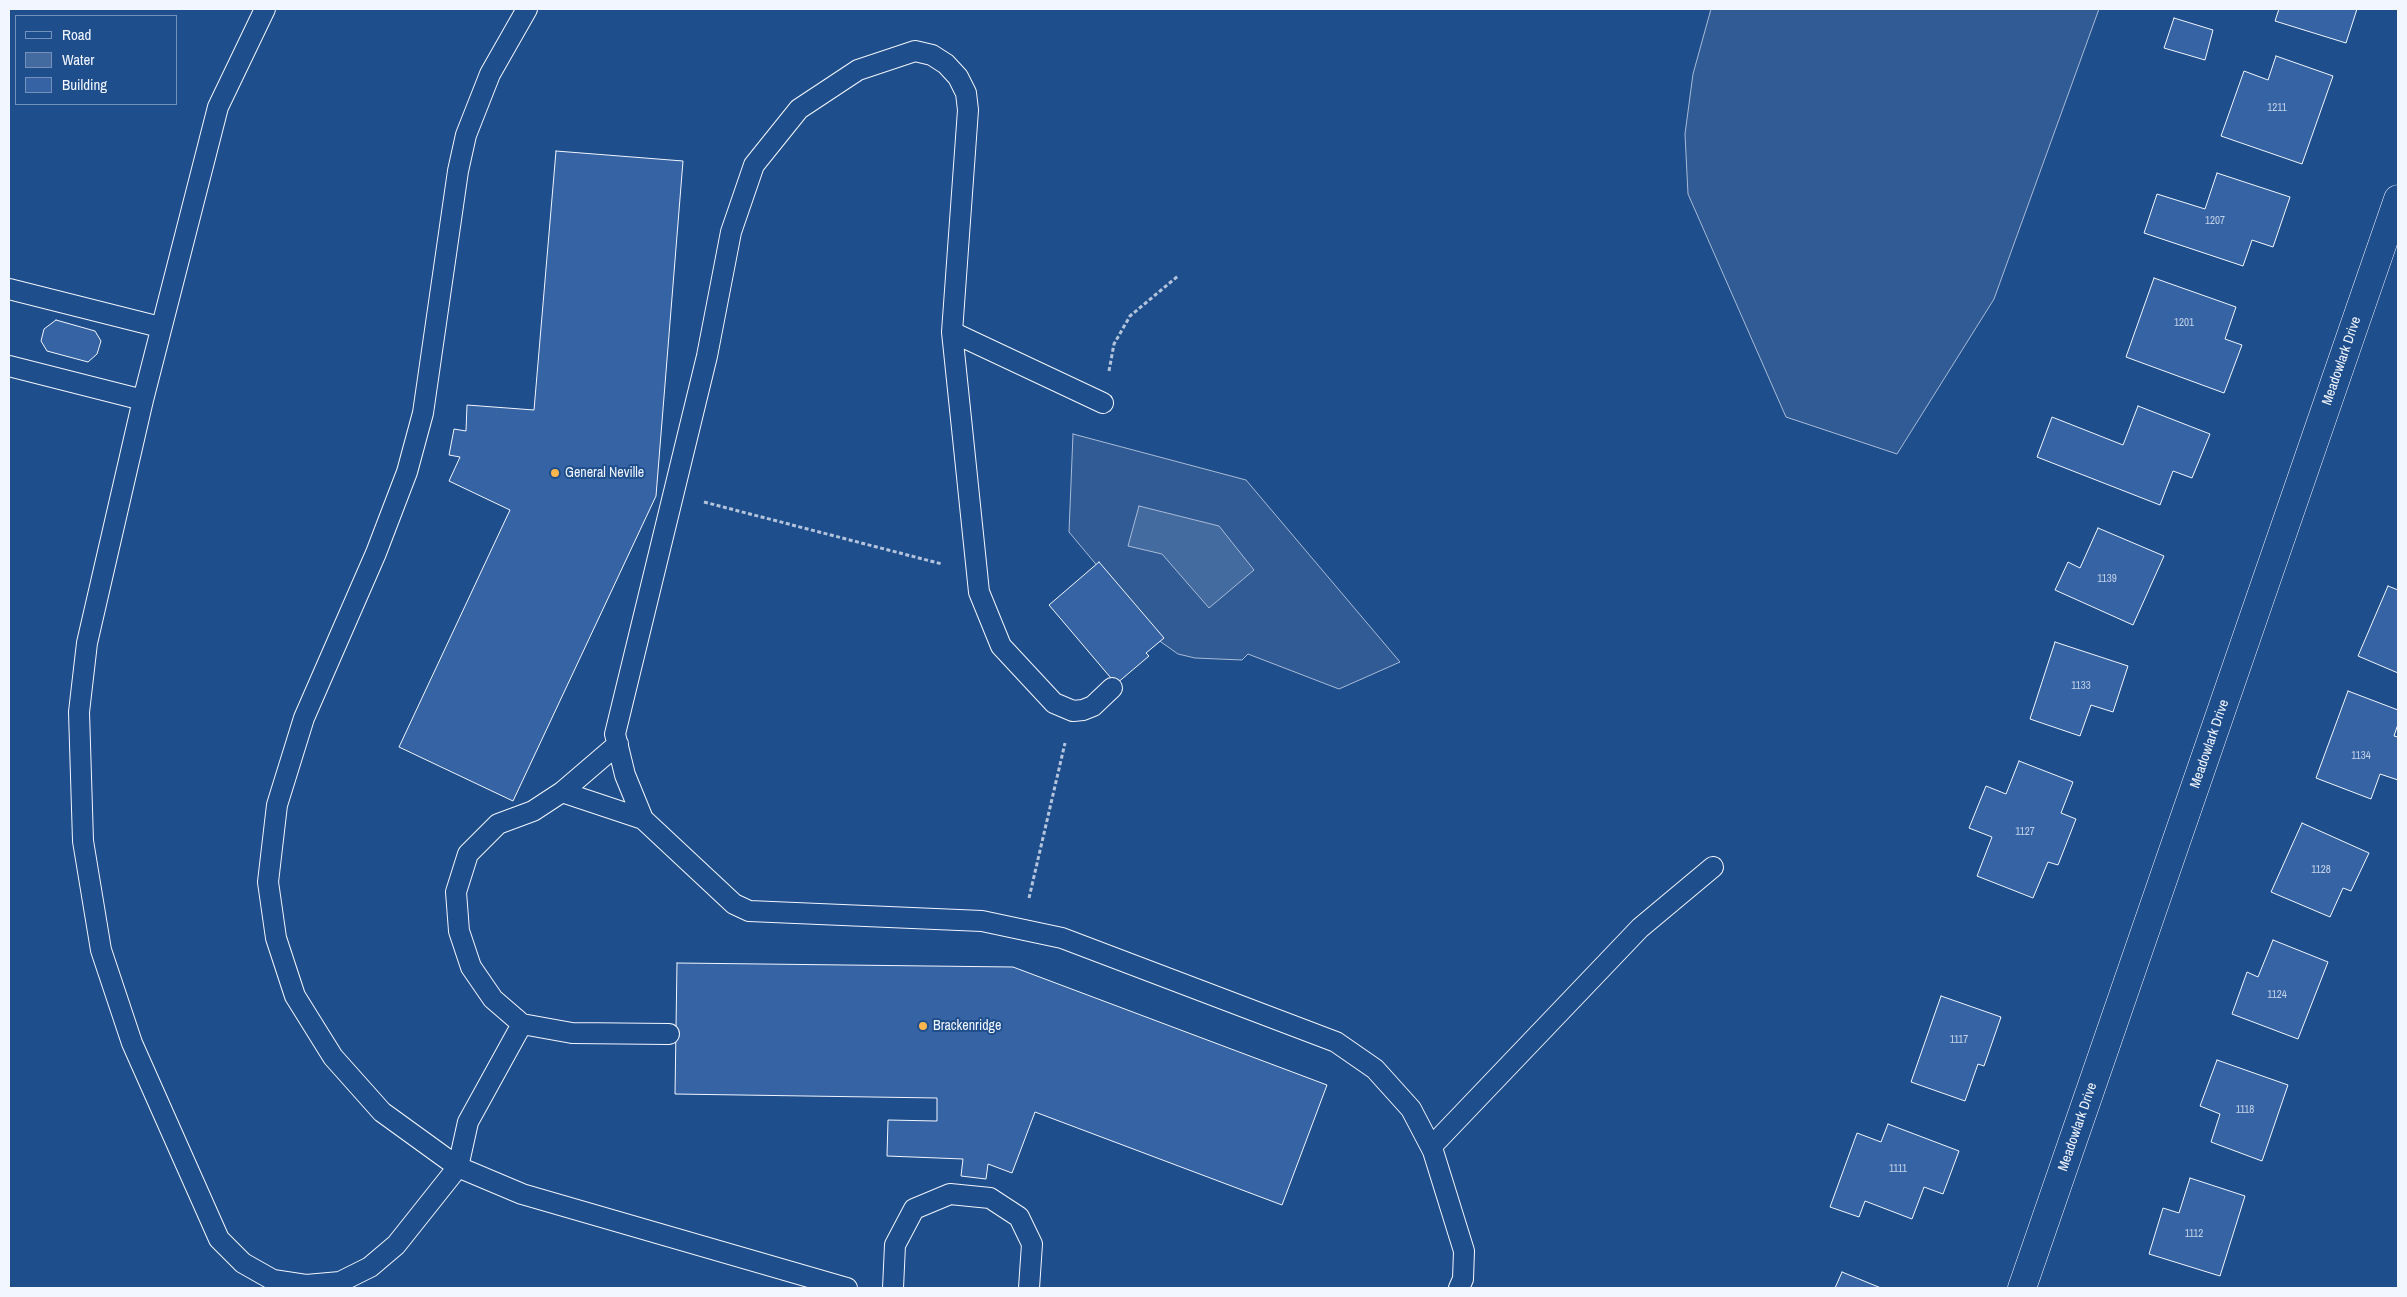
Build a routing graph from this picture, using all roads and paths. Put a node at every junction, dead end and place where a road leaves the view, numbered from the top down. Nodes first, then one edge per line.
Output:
1 (265, 9) edge
2 (527, 9) edge
3 (2398, 199) edge
4 (1178, 276) dead end
5 (9, 289) edge
6 (160, 327) junction
7 (952, 332) junction
8 (9, 366) edge
9 (142, 400) junction
10 (1103, 403) joint
11 (673, 494) junction
12 (977, 573) junction
13 (1112, 688) dead end
14 (1073, 711) junction
15 (618, 744) junction
16 (562, 792) junction
17 (643, 819) junction
18 (1713, 867) dead end
19 (1035, 873) dead end
20 (522, 1024) junction
21 (669, 1034) dead end
22 (1431, 1147) junction
23 (458, 1167) junction
24 (847, 1288) edge
25 (893, 1288) edge
26 (1029, 1288) edge
27 (1459, 1288) edge
28 (2022, 1288) edge

1 - 6 lane
2 - 23 lane
3 - 28 street, Meadowlark Drive
4 - 10 path
5 - 6 lane
6 - 9 lane
7 - 10 lane
7 - 11 lane
7 - 12 lane
8 - 9 lane
9 - 23 lane
11 - 12 path
11 - 15 lane
12 - 14 lane
13 - 14 lane
14 - 19 path
15 - 16 lane
15 - 17 lane
16 - 17 lane
16 - 20 lane
17 - 22 lane
18 - 22 lane
20 - 21 lane
20 - 23 lane
22 - 27 lane
23 - 24 lane
25 - 26 lane

